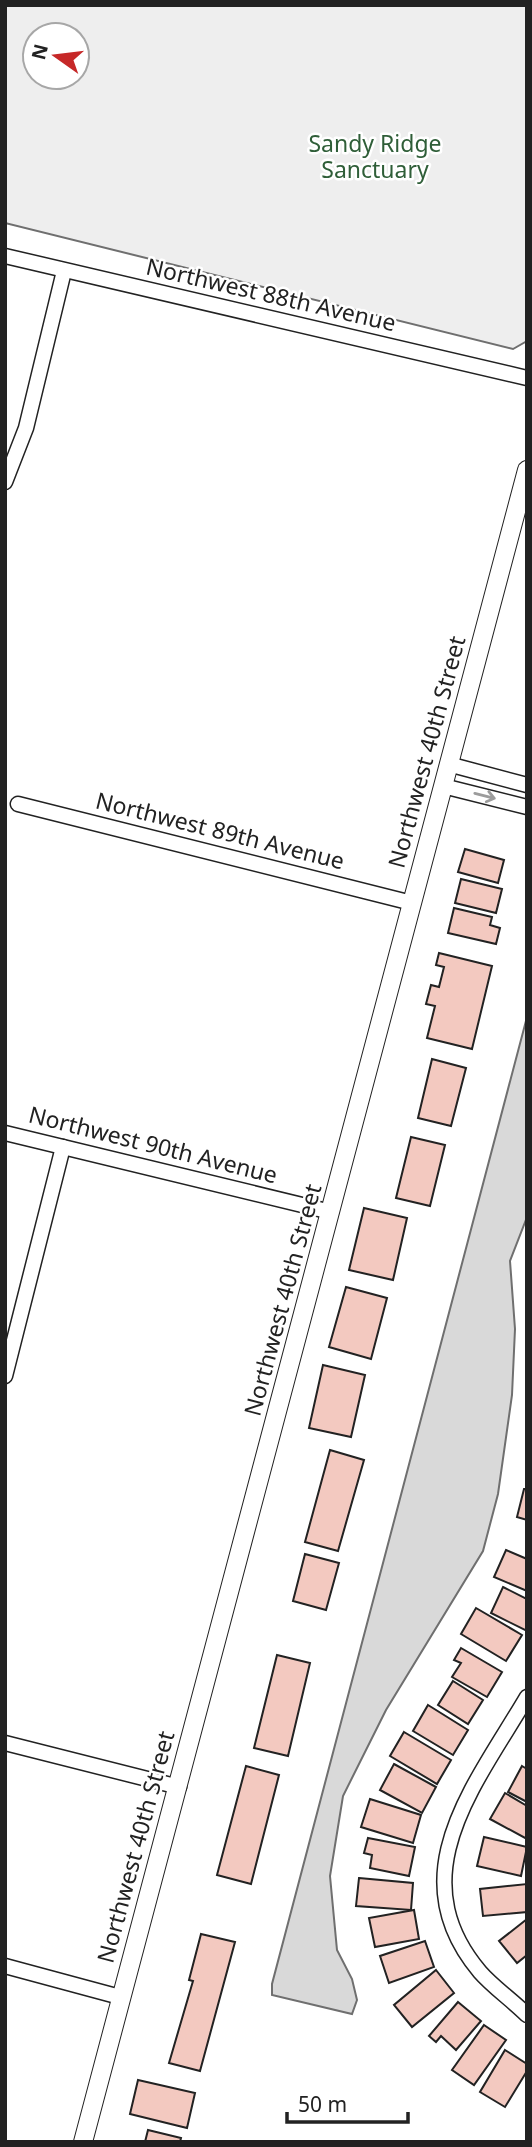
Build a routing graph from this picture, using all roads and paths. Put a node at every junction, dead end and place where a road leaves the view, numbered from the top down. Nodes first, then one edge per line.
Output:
1 (5, 256) edge
2 (64, 271) junction
3 (527, 378) edge
4 (527, 470) edge
5 (5, 482) edge
6 (448, 765) junction
7 (527, 785) edge
8 (443, 786) junction
9 (18, 804) dead end
10 (527, 807) edge
11 (412, 903) junction
12 (5, 1133) edge
13 (63, 1147) junction
14 (331, 1212) junction
15 (5, 1377) edge
16 (527, 1697) edge
17 (5, 1743) edge
18 (178, 1787) junction
19 (5, 1966) edge
20 (120, 1997) junction
21 (527, 2015) edge
22 (83, 2142) edge

1 - 2 street, Northwest 88th Avenue
2 - 3 street, Northwest 88th Avenue
2 - 5 street
4 - 6 street, Northwest 40th Street
6 - 7 street
6 - 8 street, Northwest 40th Street
8 -> 10 street
8 - 11 street, Northwest 40th Street
9 - 11 street, Northwest 89th Avenue
11 - 14 street, Northwest 40th Street
12 - 13 street, Northwest 90th Avenue
13 - 14 street, Northwest 90th Avenue
13 - 15 street
14 - 18 street, Northwest 40th Street
16 - 21 street
17 - 18 street
18 - 20 street, Northwest 40th Street
19 - 20 street
20 - 22 street, Northwest 40th Street

